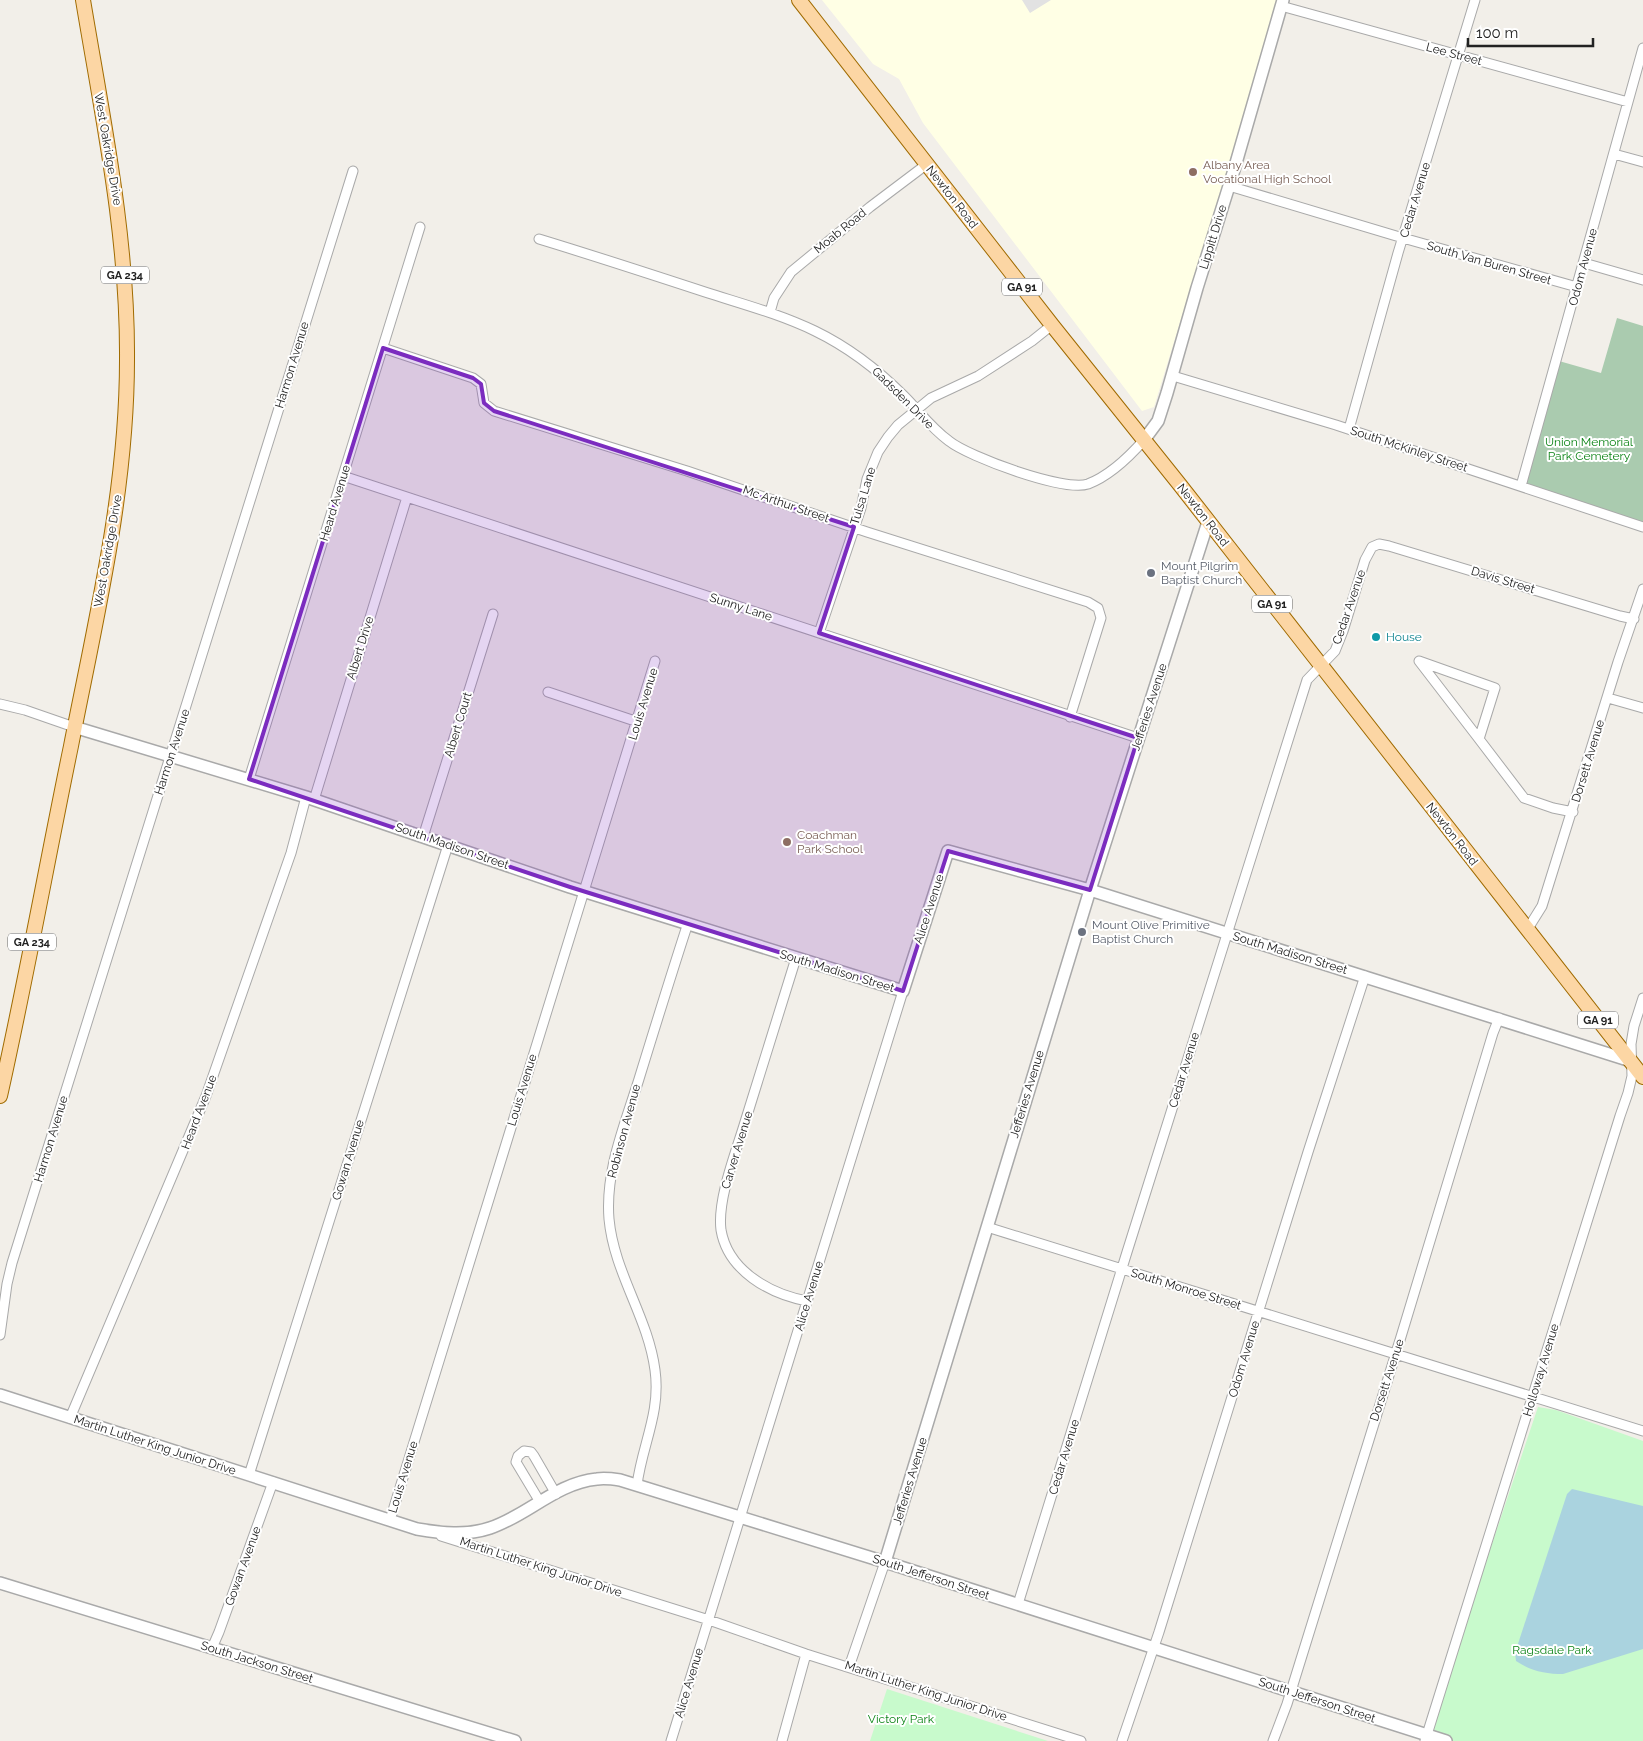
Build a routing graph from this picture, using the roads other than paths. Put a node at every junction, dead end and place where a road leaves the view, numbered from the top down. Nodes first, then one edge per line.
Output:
1 (83, 0) edge
2 (799, 0) edge
3 (1475, 0) edge
4 (1282, 3) edge
5 (1643, 48) edge
6 (1458, 56) junction
7 (1628, 102) junction
8 (1614, 154) junction
9 (1643, 162) edge
10 (927, 164) junction
11 (353, 171) dead end
12 (1229, 186) junction
13 (420, 227) dead end
14 (1403, 238) junction
15 (539, 239) dead end
16 (1584, 263) junction
17 (1643, 280) edge
18 (1577, 288) junction
19 (770, 312) junction
20 (1052, 325) junction
21 (383, 348) junction
22 (1173, 376) junction
23 (916, 409) junction
24 (1349, 429) junction
25 (1144, 440) junction
26 (343, 476) junction
27 (1521, 486) junction
28 (407, 497) junction
29 (1208, 522) junction
30 (854, 527) junction
31 (1643, 527) edge
32 (1372, 547) joint
33 (1643, 589) edge
34 (493, 614) dead end
35 (1634, 619) junction
36 (819, 633) junction
37 (655, 661) dead end
38 (1321, 665) junction
39 (548, 692) dead end
40 (1608, 698) junction
41 (0, 704) edge
42 (1643, 708) edge
43 (1070, 716) junction
44 (638, 722) junction
45 (74, 727) junction
46 (1138, 738) junction
47 (1479, 739) junction
48 (170, 756) junction
49 (249, 779) junction
50 (310, 798) junction
51 (1572, 812) junction
52 (423, 837) junction
53 (448, 845) junction
54 (948, 851) joint
55 (1090, 890) junction
56 (584, 891) junction
57 (688, 924) junction
58 (1527, 930) junction
59 (1228, 934) junction
60 (796, 958) junction
61 (1366, 976) junction
62 (903, 991) junction
63 (1643, 998) edge
64 (1499, 1018) junction
65 (1631, 1061) junction
66 (1643, 1077) edge
67 (0, 1096) edge
68 (987, 1227) junction
69 (1122, 1269) junction
70 (807, 1301) junction
71 (1259, 1312) junction
72 (0, 1335) edge
73 (1395, 1354) junction
74 (0, 1395) edge
75 (1532, 1397) junction
76 (70, 1418) junction
77 (1643, 1430) edge
78 (249, 1475) junction
79 (273, 1482) junction
80 (637, 1485) junction
81 (556, 1494) junction
82 (540, 1502) junction
83 (741, 1517) junction
84 (390, 1520) junction
85 (417, 1529) junction
86 (885, 1562) junction
87 (0, 1583) edge
88 (1018, 1604) junction
89 (709, 1620) junction
90 (1154, 1647) junction
91 (212, 1648) junction
92 (806, 1654) junction
93 (849, 1667) junction
94 (1290, 1691) junction
95 (1426, 1738) edge
96 (515, 1741) edge
97 (671, 1741) edge
98 (782, 1741) edge
99 (1081, 1741) edge
100 (1122, 1741) edge
101 (1273, 1741) edge
102 (1446, 1741) edge

1 - 45 main road, West Oakridge Drive / GA 234
2 - 10 main road, Newton Road / GA 91
3 - 6 street, Cedar Avenue
4 - 6 street, Lee Street
4 - 12 street, Lippitt Drive
5 - 7 street, Odom Avenue
6 - 7 street, Lee Street
6 - 14 street, Cedar Avenue
7 - 8 street, Odom Avenue
8 - 9 street
8 - 16 street, Odom Avenue
10 - 19 street, Moab Road
10 - 20 main road, Newton Road / GA 91
11 - 48 street, Harmon Avenue
12 - 14 street, South Van Buren Street
12 - 22 street, Lippitt Drive
13 - 21 street, Heard Avenue
14 - 18 street, South Van Buren Street
14 - 24 street, Cedar Avenue
15 - 19 street, Gadsden Drive
16 - 17 street
16 - 18 street, Odom Avenue
18 - 27 street, Odom Avenue
19 - 23 street, Gadsden Drive
20 - 23 street, Tulsa Lane
20 - 25 main road, Newton Road / GA 91
21 - 26 street, Heard Avenue
21 - 30 street, Mc Arthur Street
22 - 24 street, South McKinley Street
22 - 25 street, Lippitt Drive
23 - 25 street, Gadsden Drive
23 - 30 street, Tulsa Lane
24 - 27 street, South McKinley Street
25 - 29 main road, Newton Road / GA 91
26 - 28 street, Sunny Lane
26 - 49 street, Heard Avenue
27 - 31 street, South McKinley Street
28 - 36 street, Sunny Lane
28 - 50 street, Albert Drive
29 - 38 main road, Newton Road / GA 91
29 - 46 street, Jefferies Avenue
30 - 36 street, Tulsa Lane
30 - 43 street, Mc Arthur Street
32 - 35 street, Davis Street
32 - 38 street, Cedar Avenue
33 - 35 street, Dorsett Avenue
34 - 52 street, Albert Court
35 - 40 street, Dorsett Avenue
36 - 43 street, Sunny Lane
37 - 44 street, Louis Avenue
38 - 58 main road, Newton Road / GA 91
38 - 59 street, Cedar Avenue
39 - 44 street
40 - 42 street
40 - 51 street, Dorsett Avenue
41 - 45 street, South Madison Street
43 - 46 street, Sunny Lane
44 - 56 street, Louis Avenue
45 - 48 street, South Madison Street
45 - 67 main road, West Oakridge Drive / GA 234
46 - 55 street, Jefferies Avenue
47 - 47 street
47 - 51 street
48 - 49 street, South Madison Street
48 - 72 street, Harmon Avenue
49 - 50 street, South Madison Street
50 - 52 street, South Madison Street
50 - 76 street, Heard Avenue
51 - 58 street, Dorsett Avenue
52 - 53 street, South Madison Street
53 - 56 street, South Madison Street
53 - 78 street, Gowan Avenue
54 - 55 street, South Madison Street
54 - 62 street, Alice Avenue
55 - 59 street, South Madison Street
55 - 68 street, Jefferies Avenue
56 - 57 street, South Madison Street
56 - 84 street, Louis Avenue
57 - 60 street, South Madison Street
57 - 80 street, Robinson Avenue
58 - 65 main road, Newton Road / GA 91
59 - 61 street, South Madison Street
59 - 69 street, Cedar Avenue
60 - 62 street, South Madison Street
60 - 70 street, Carver Avenue
61 - 64 street, South Madison Street
61 - 71 street, Odom Avenue
62 - 70 street, Alice Avenue
63 - 65 street, Holloway Avenue
64 - 65 street, South Madison Street
64 - 73 street, Dorsett Avenue
65 - 66 main road, Newton Road / GA 91
65 - 75 street, Holloway Avenue
68 - 69 street, South Monroe Street
68 - 86 street, Jefferies Avenue
69 - 71 street, South Monroe Street
69 - 88 street, Cedar Avenue
70 - 83 street, Alice Avenue
71 - 73 street, South Monroe Street
71 - 90 street, Odom Avenue
73 - 75 street, South Monroe Street
73 - 94 street, Dorsett Avenue
74 - 76 street, Martin Luther King Junior Drive
75 - 77 street, South Monroe Street
75 - 95 street, Holloway Avenue
76 - 78 street, Martin Luther King Junior Drive
78 - 79 street, Martin Luther King Junior Drive
79 - 84 street, Martin Luther King Junior Drive
79 - 91 street, Gowan Avenue
80 - 81 street, South Jefferson Street
80 - 83 street, South Jefferson Street
81 - 82 street, South Jefferson Street
81 - 82 street
82 - 85 street, South Jefferson Street
83 - 86 street, South Jefferson Street
83 - 89 street, Alice Avenue
84 - 85 street, Martin Luther King Junior Drive
85 - 89 street, Martin Luther King Junior Drive
86 - 88 street, South Jefferson Street
86 - 93 street, Jefferies Avenue
87 - 91 street, South Jackson Street
88 - 90 street, South Jefferson Street
89 - 92 street, Martin Luther King Junior Drive
89 - 97 street, Alice Avenue
90 - 94 street, South Jefferson Street
90 - 100 street, Odom Avenue
91 - 96 street, South Jackson Street
92 - 93 street, Martin Luther King Junior Drive
92 - 98 street
93 - 99 street, Martin Luther King Junior Drive
94 - 95 street, South Jefferson Street
94 - 101 street, Dorsett Avenue
95 - 102 street, South Jefferson Street

